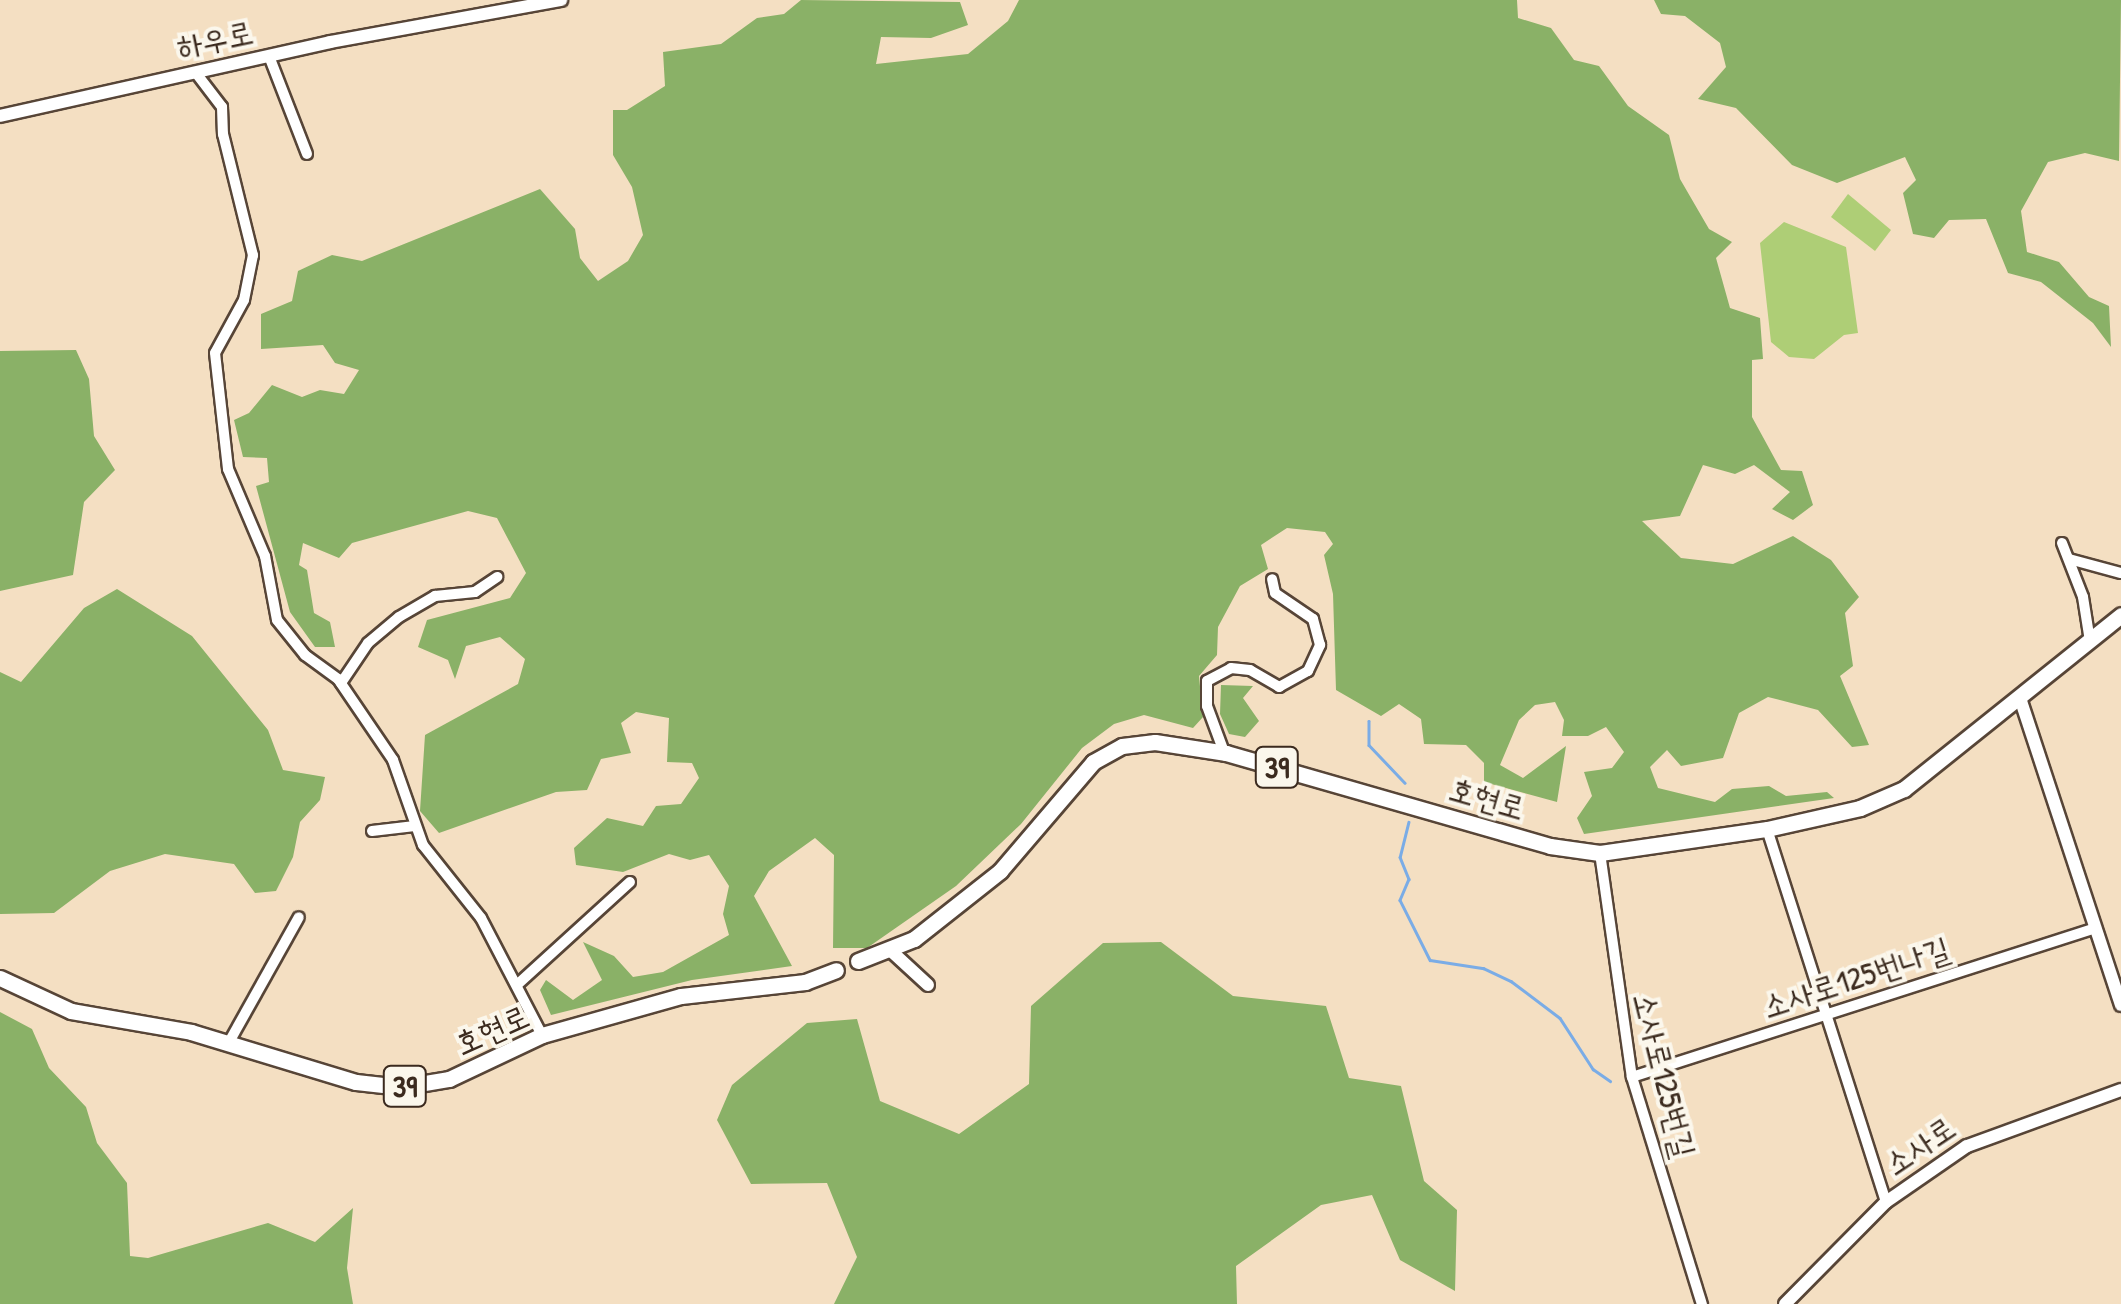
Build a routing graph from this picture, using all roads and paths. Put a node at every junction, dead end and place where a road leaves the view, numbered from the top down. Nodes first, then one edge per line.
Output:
1 (560, 0) edge
2 (270, 56) junction
3 (196, 72) junction
4 (0, 116) edge
5 (307, 154) dead end
6 (2062, 543) dead end
7 (2069, 559) junction
8 (2121, 572) edge
9 (498, 577) dead end
10 (1272, 579) dead end
11 (2121, 615) edge
12 (2090, 641) junction
13 (341, 683) junction
14 (2021, 700) junction
15 (1224, 752) junction
16 (415, 826) junction
17 (1767, 829) junction
18 (372, 831) dead end
19 (1600, 853) junction
20 (630, 882) dead end
21 (299, 916) dead end
22 (2096, 928) junction
23 (889, 949) junction
24 (858, 961) dead end
25 (836, 970) dead end
26 (0, 978) edge
27 (518, 983) junction
28 (928, 985) dead end
29 (2121, 1005) edge
30 (1826, 1014) junction
31 (542, 1035) junction
32 (228, 1044) junction
33 (1632, 1077) junction
34 (2121, 1090) edge
35 (1886, 1202) junction
36 (1702, 1304) edge
37 (1784, 1304) edge

1 - 2 street, 하우로
2 - 3 street, 하우로
2 - 5 street
3 - 4 street, 하우로
3 - 13 street
6 - 7 street
7 - 8 street
7 - 12 street
9 - 13 street
10 - 15 street
11 - 12 main road, 호현로 / 39
12 - 14 main road, 호현로 / 39
13 - 16 street
14 - 17 main road, 호현로 / 39
14 - 22 street
15 - 19 main road, 호현로 / 39
15 - 23 main road, 호현로 / 39
16 - 18 street
16 - 27 street
17 - 19 main road, 호현로 / 39
17 - 30 street
19 - 33 street, 소사로125번길
20 - 27 street
21 - 32 street
22 - 29 street
22 - 30 street, 소사로125번나길
23 - 24 main road, 호현로 / 39
23 - 28 street
25 - 31 main road, 호현로 / 39
26 - 32 main road, 호현로 / 39
27 - 31 street
30 - 33 street, 소사로125번나길
30 - 35 street
31 - 32 main road, 호현로 / 39
33 - 36 street, 소사로125번길
34 - 35 street, 소사로
35 - 37 street, 소사로

